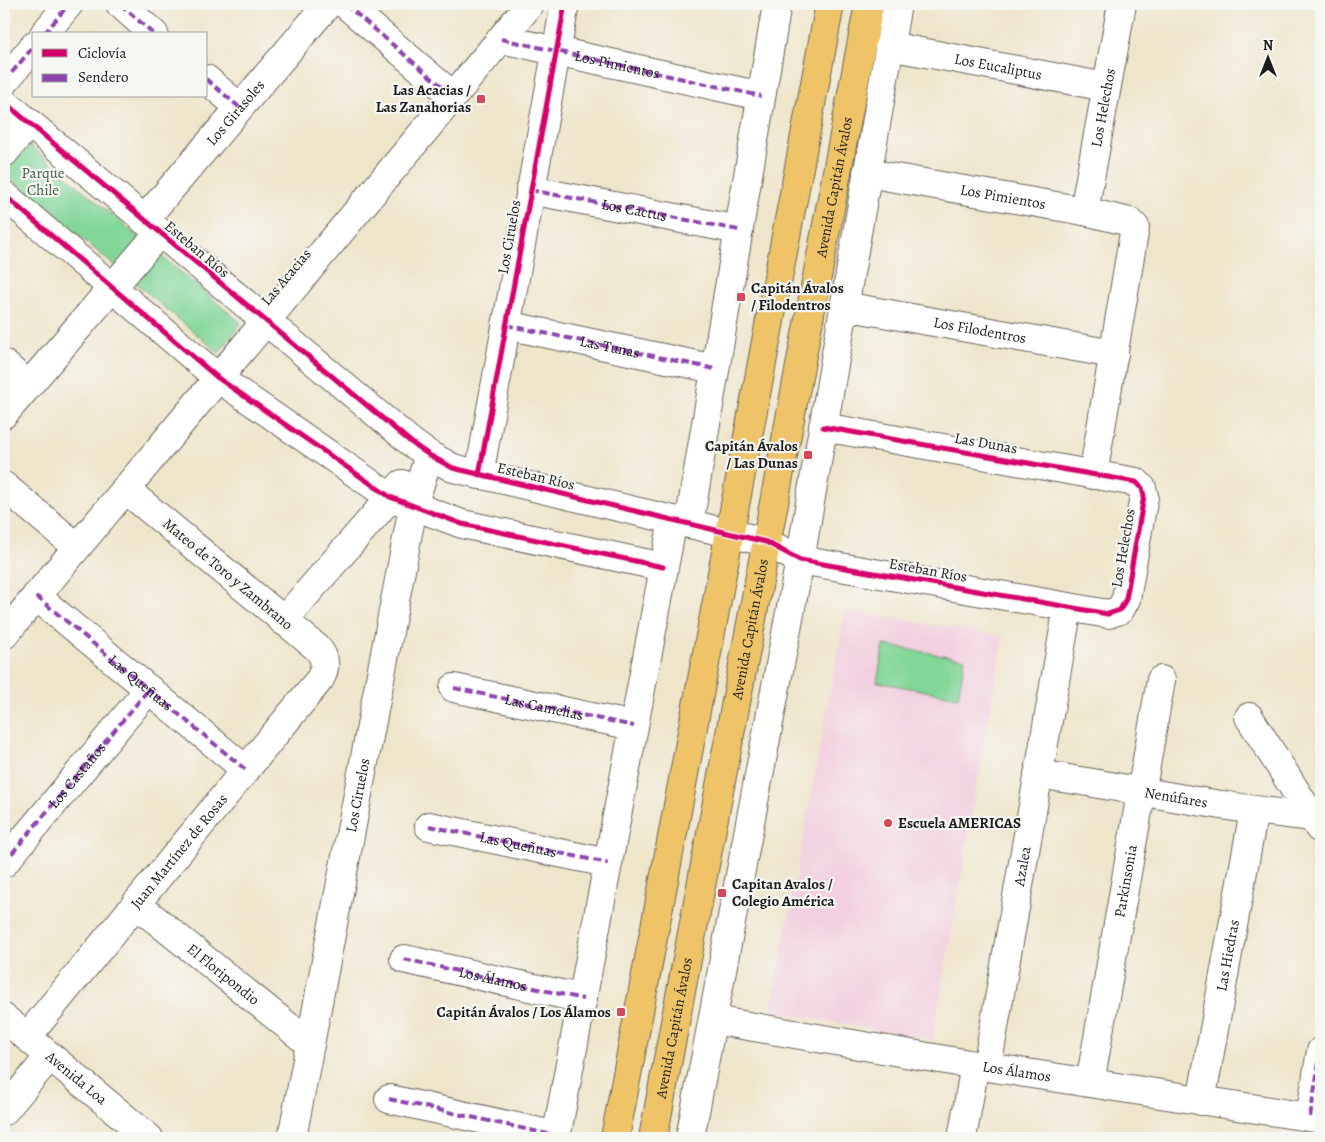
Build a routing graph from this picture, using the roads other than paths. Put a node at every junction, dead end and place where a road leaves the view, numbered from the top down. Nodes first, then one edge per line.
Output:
1 (69, 4) edge
2 (328, 4) edge
3 (344, 4) edge
4 (530, 4) edge
5 (565, 4) edge
6 (777, 4) edge
7 (830, 4) edge
8 (868, 4) edge
9 (897, 4) edge
10 (1122, 4) edge
11 (126, 6) edge
12 (46, 32) edge
13 (152, 32) edge
14 (501, 39) junction
15 (890, 46) junction
16 (32, 48) edge
17 (556, 51) junction
18 (208, 81) edge
19 (4, 82) edge
20 (1106, 87) junction
21 (453, 96) junction
22 (761, 96) junction
23 (4, 102) edge
24 (239, 107) junction
25 (29, 123) junction
26 (4, 153) edge
27 (867, 173) junction
28 (530, 190) junction
29 (4, 195) edge
30 (1084, 211) junction
31 (151, 226) junction
32 (739, 230) junction
33 (113, 287) junction
34 (844, 306) junction
35 (265, 322) junction
36 (506, 325) junction
37 (1114, 354) junction
38 (4, 364) edge
39 (715, 369) junction
40 (218, 378) junction
41 (28, 385) junction
42 (4, 414) edge
43 (823, 427) junction
44 (429, 455) junction
45 (478, 475) junction
46 (1093, 475) junction
47 (4, 486) edge
48 (1142, 488) joint
49 (125, 489) junction
50 (401, 502) junction
51 (681, 522) junction
52 (729, 534) junction
53 (766, 542) junction
54 (77, 547) junction
55 (800, 560) junction
56 (663, 567) junction
57 (36, 596) junction
58 (1068, 607) junction
59 (1120, 610) joint
60 (283, 621) junction
61 (4, 635) edge
62 (325, 663) joint
63 (1161, 680) dead end
64 (454, 688) dead end
65 (149, 689) junction
66 (1249, 717) dead end
67 (634, 726) junction
68 (246, 770) junction
69 (1038, 774) junction
70 (1141, 790) junction
71 (1254, 811) junction
72 (1317, 824) edge
73 (429, 826) dead end
74 (4, 862) edge
75 (608, 863) junction
76 (136, 904) junction
77 (404, 959) dead end
78 (583, 999) junction
79 (4, 1018) edge
80 (713, 1020) junction
81 (27, 1037) junction
82 (310, 1044) junction
83 (1321, 1051) edge
84 (50, 1056) junction
85 (981, 1066) junction
86 (1090, 1083) junction
87 (389, 1099) dead end
88 (1201, 1101) junction
89 (4, 1112) edge
90 (1316, 1118) edge
91 (557, 1137) edge
92 (149, 1138) edge
93 (292, 1138) edge
94 (615, 1138) edge
95 (653, 1138) edge
96 (690, 1138) edge
97 (962, 1138) edge

1 - 12 street
2 - 24 street, Los Girasoles
3 - 21 street
4 - 14 street, Las Acacias
5 - 17 street, Los Ciruelos
6 - 22 street
7 - 52 highway
8 - 53 highway, Avenida Capitán Ávalos
9 - 15 street, Avenida Capitán Ávalos
10 - 20 street, Los Helechos
11 - 13 street
14 - 17 street, Los Pimientos
14 - 21 street, Las Acacias
15 - 20 street, Los Eucaliptus
15 - 27 street, Avenida Capitán Ávalos
16 - 19 street
17 - 22 street, Los Pimientos
17 - 28 street, Los Ciruelos
18 - 24 street
20 - 30 street, Los Helechos
21 - 35 street, Las Acacias
22 - 32 street
23 - 25 street, Esteban Ríos
24 - 31 street, Los Girasoles
25 - 26 street
25 - 31 street, Esteban Ríos
27 - 30 street, Los Pimientos
27 - 34 street, Avenida Capitán Ávalos
28 - 32 street, Los Cactus
28 - 36 street, Los Ciruelos
29 - 33 street
30 - 37 street, Los Pimientos
31 - 33 street, Los Girasoles
31 - 35 street, Esteban Ríos
32 - 39 street
33 - 40 street
33 - 41 street, Los Girasoles
34 - 37 street, Los Filodentros
34 - 43 street, Avenida Capitán Ávalos
35 - 40 street, Las Acacias
35 - 44 street, Esteban Ríos
36 - 39 street, Las Tunas
36 - 45 street, Los Ciruelos
37 - 46 street
38 - 41 street
39 - 51 street
40 - 49 street, Las Acacias
40 - 50 street
41 - 42 street, Los Girasoles
43 - 46 street, Las Dunas
43 - 55 street, Avenida Capitán Ávalos
44 - 45 street, Esteban Ríos
44 - 50 street
45 - 51 street, Esteban Ríos
46 - 48 street, Las Dunas
47 - 54 street
48 - 59 street, Los Helechos
49 - 54 street, Las Acacias
49 - 60 street, Mateo de Toro y Zambrano
50 - 56 street
50 - 60 street
50 - 82 street, Los Ciruelos
51 - 52 street, Esteban Ríos
51 - 56 street
52 - 53 street, Esteban Ríos
52 - 94 highway
53 - 55 street, Esteban Ríos
53 - 95 highway, Avenida Capitán Ávalos
54 - 57 street, Las Acacias
55 - 58 street, Esteban Ríos
55 - 80 street, Avenida Capitán Ávalos
56 - 67 street
57 - 61 street, Las Acacias
57 - 65 street, Las Queñuas
58 - 59 street, Esteban Ríos
58 - 69 street, Azalea
60 - 62 street, Mateo de Toro y Zambrano
62 - 68 street, Juan Martínez de Rosas
63 - 70 street, Parkinsonia
64 - 67 street, Las Camelias
65 - 68 street, Las Queñuas
65 - 74 street, Los Castaños
66 - 72 street
67 - 75 street
68 - 76 street, Juan Martínez de Rosas
69 - 70 street, Nenúfares
69 - 85 street, Azalea
70 - 71 street, Nenúfares
70 - 86 street, Parkinsonia
71 - 72 street, Nenúfares
71 - 88 street, Las Hiedras
73 - 75 street, Las Queñuas
75 - 78 street
76 - 81 street, Juan Martínez de Rosas
76 - 82 street, El Floripondio
77 - 78 street, Los Álamos
78 - 91 street
79 - 81 street, Avenida Loa
80 - 85 street, Los Álamos
80 - 96 street, Avenida Capitán Ávalos
81 - 84 street, Avenida Loa
82 - 93 street, Los Ciruelos
83 - 90 street
84 - 89 street
84 - 92 street, Avenida Loa
85 - 86 street, Los Álamos
85 - 97 street, Azalea
86 - 88 street, Los Álamos
87 - 91 street
88 - 90 street, Los Álamos

